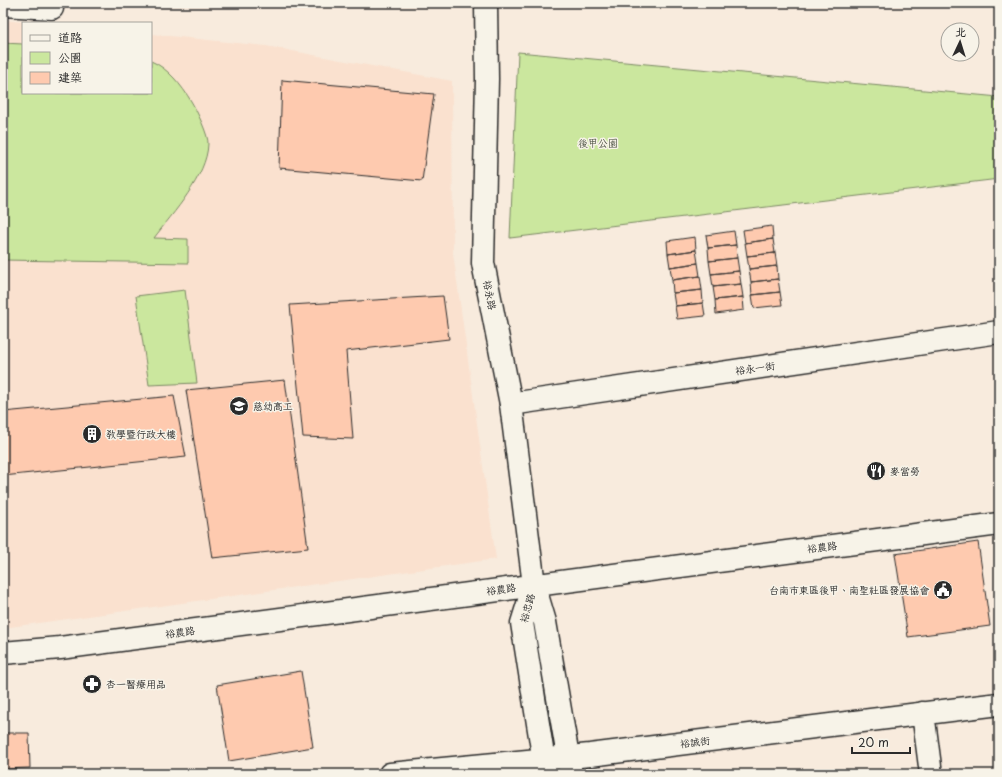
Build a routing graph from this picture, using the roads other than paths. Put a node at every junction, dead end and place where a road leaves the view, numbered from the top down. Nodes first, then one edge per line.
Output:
1 (486, 3) edge
2 (3, 5) edge
3 (52, 8) dead end
4 (999, 332) edge
5 (511, 404) junction
6 (999, 524) edge
7 (534, 585) junction
8 (3, 653) edge
9 (999, 704) edge
10 (923, 713) junction
11 (569, 765) edge
12 (545, 766) edge
13 (390, 774) edge
14 (930, 774) edge

1 - 5 street, 裕永路
2 - 3 street
4 - 5 street, 裕永一街
5 - 7 street, 裕永路
6 - 7 street, 裕農路
7 - 8 street, 裕農路
7 - 11 street, 裕忠路
7 - 12 street, 裕忠路
9 - 10 street, 裕誠街
10 - 11 street, 裕誠街
10 - 14 street
11 - 12 street, 裕誠街
12 - 13 street, 裕誠街

